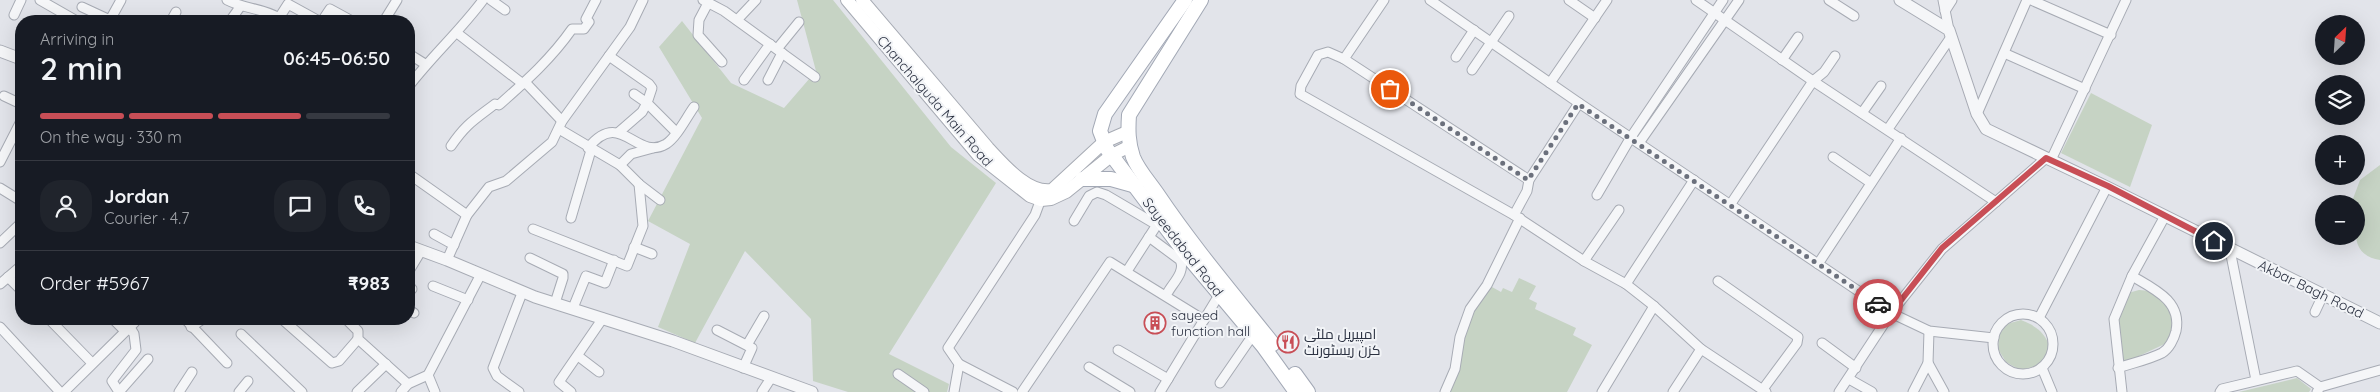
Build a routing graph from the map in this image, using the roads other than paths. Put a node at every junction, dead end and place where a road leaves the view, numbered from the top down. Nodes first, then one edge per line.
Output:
1 (22, 0) edge
2 (40, 0) edge
3 (121, 0) edge
4 (227, 0) edge
5 (397, 0) edge
6 (484, 0) edge
7 (491, 0) edge
8 (596, 0) edge
9 (642, 0) edge
10 (756, 0) edge
11 (847, 0) edge
12 (862, 0) edge
13 (1185, 0) edge
14 (1200, 0) edge
15 (1384, 0) edge
16 (1430, 0) edge
17 (1569, 0) edge
18 (1607, 0) edge
19 (1696, 0) edge
20 (1723, 0) edge
21 (1739, 0) edge
22 (1829, 0) edge
23 (1900, 0) edge
24 (1943, 0) edge
25 (1952, 0) edge
26 (2029, 0) edge
27 (2126, 0) edge
28 (705, 1) edge
29 (289, 2) edge
30 (84, 3) edge
31 (240, 6) junction
32 (505, 10) dead end
33 (1945, 11) junction
34 (176, 12) dead end
35 (1714, 13) junction
36 (14, 15) dead end
37 (66, 15) edge
38 (77, 15) edge
39 (102, 15) edge
40 (113, 15) edge
41 (174, 15) edge
42 (234, 15) edge
43 (272, 15) edge
44 (283, 15) edge
45 (311, 15) edge
46 (326, 15) edge
47 (341, 15) edge
48 (388, 15) edge
49 (1509, 16) dead end
50 (1854, 16) dead end
51 (1595, 18) junction
52 (736, 20) junction
53 (1725, 20) junction
54 (798, 22) dead end
55 (1474, 30) junction
56 (457, 32) junction
57 (1950, 33) junction
58 (2111, 35) junction
59 (1798, 37) dead end
60 (1491, 42) junction
61 (776, 49) junction
62 (0, 51) edge
63 (2004, 53) junction
64 (609, 56) junction
65 (1835, 56) dead end
66 (15, 57) edge
67 (1456, 57) dead end
68 (415, 58) edge
69 (1344, 58) junction
70 (1782, 60) junction
71 (722, 62) dead end
72 (425, 64) junction
73 (1472, 70) dead end
74 (815, 77) dead end
75 (415, 78) edge
76 (744, 80) dead end
77 (768, 80) dead end
78 (1813, 81) junction
79 (524, 83) junction
80 (1550, 83) junction
81 (1881, 86) dead end
82 (2085, 89) junction
83 (634, 94) dead end
84 (4, 96) dead end
85 (15, 101) edge
86 (647, 103) junction
87 (1578, 104) junction
88 (694, 107) dead end
89 (1862, 113) junction
90 (1977, 114) junction
91 (560, 125) junction
92 (1888, 129) junction
93 (619, 132) junction
94 (676, 132) junction
95 (1127, 132) junction
96 (15, 133) edge
97 (1631, 137) junction
98 (1901, 138) junction
99 (1640, 143) junction
100 (451, 146) dead end
101 (653, 148) junction
102 (590, 149) junction
103 (1108, 149) junction
104 (1132, 152) junction
105 (1832, 158) dead end
106 (991, 159) junction
107 (2048, 159) junction
108 (0, 162) edge
109 (620, 165) junction
110 (415, 178) edge
111 (1082, 179) junction
112 (1528, 180) junction
113 (1694, 180) junction
114 (1871, 183) junction
115 (639, 184) junction
116 (1136, 186) junction
117 (2108, 186) junction
118 (0, 188) edge
119 (1042, 195) junction
120 (1597, 195) dead end
121 (15, 197) edge
122 (660, 200) dead end
123 (1996, 202) junction
124 (1730, 205) junction
125 (1619, 210) dead end
126 (467, 215) junction
127 (2165, 216) junction
128 (1517, 217) junction
129 (571, 218) dead end
130 (1074, 220) dead end
131 (1159, 222) junction
132 (15, 229) edge
133 (533, 229) dead end
134 (434, 234) dead end
135 (1149, 237) junction
136 (0, 243) edge
137 (454, 245) junction
138 (634, 247) junction
139 (415, 248) edge
140 (2230, 250) junction
141 (421, 251) junction
142 (652, 254) dead end
143 (530, 258) dead end
144 (447, 260) junction
145 (614, 260) junction
146 (415, 261) edge
147 (1584, 261) junction
148 (1818, 264) junction
149 (1129, 268) dead end
150 (15, 271) edge
151 (482, 274) junction
152 (2132, 276) junction
153 (8, 277) junction
154 (1718, 280) dead end
155 (0, 284) edge
156 (15, 284) edge
157 (1626, 284) junction
158 (433, 286) dead end
159 (522, 292) junction
160 (1168, 292) dead end
161 (2323, 295) junction
162 (1219, 296) junction
163 (468, 300) junction
164 (555, 303) junction
165 (1654, 306) junction
166 (573, 308) junction
167 (2315, 312) dead end
168 (1891, 313) junction
169 (764, 316) dead end
170 (603, 318) junction
171 (2039, 318) junction
172 (1204, 320) junction
173 (2380, 323) edge
174 (55, 325) edge
175 (194, 325) edge
176 (289, 325) edge
177 (352, 325) edge
178 (130, 326) joint
179 (0, 327) edge
180 (191, 327) joint
181 (717, 330) dead end
182 (1929, 330) junction
183 (240, 334) dead end
184 (1253, 335) junction
185 (1994, 338) junction
186 (358, 339) junction
187 (1822, 343) dead end
188 (747, 345) junction
189 (1701, 349) junction
190 (1118, 350) dead end
191 (578, 356) junction
192 (148, 359) dead end
193 (227, 363) dead end
194 (1928, 363) junction
195 (92, 364) junction
196 (386, 364) junction
197 (959, 364) junction
198 (1089, 367) dead end
199 (743, 368) junction
200 (1856, 368) junction
201 (2042, 368) junction
202 (2118, 368) junction
203 (2380, 370) edge
204 (192, 372) dead end
205 (600, 372) dead end
206 (898, 374) dead end
207 (428, 375) junction
208 (770, 378) junction
209 (1168, 379) junction
210 (1849, 379) junction
211 (2256, 380) junction
212 (248, 381) dead end
213 (1220, 383) dead end
214 (408, 384) junction
215 (2319, 389) edge
216 (122, 391) edge
217 (1765, 391) edge
218 (60, 392) edge
219 (64, 392) edge
220 (178, 392) edge
221 (240, 392) edge
222 (302, 392) edge
223 (357, 392) edge
224 (401, 392) edge
225 (435, 392) edge
226 (518, 392) edge
227 (571, 392) edge
228 (762, 392) edge
229 (812, 392) edge
230 (924, 392) edge
231 (954, 392) edge
232 (1013, 392) edge
233 (1022, 392) edge
234 (1130, 392) edge
235 (1160, 392) edge
236 (1296, 392) edge
237 (1308, 392) edge
238 (1446, 392) edge
239 (1602, 392) edge
240 (1673, 392) edge
241 (1839, 392) edge
242 (1872, 392) edge
243 (1914, 392) edge
244 (1944, 392) edge
245 (2052, 392) edge
246 (2122, 392) edge
247 (2220, 392) edge

1 - 36 street
2 - 37 street
3 - 40 street
4 - 31 street
5 - 48 street
6 - 56 street
7 - 32 street
8 - 79 street
9 - 64 street
10 - 52 street
11 - 106 main road, Chanchalguda Main Road
12 - 106 main road, Chanchalguda Main Road
13 - 103 main road
14 - 95 main road
15 - 69 street
16 - 55 street
17 - 51 street
18 - 51 street
19 - 35 street
20 - 35 street
21 - 53 street
22 - 50 street
23 - 57 street
24 - 33 street
25 - 33 street
26 - 58 street
26 - 63 street
27 - 58 street
28 - 52 street
28 - 71 street
29 - 44 street
29 - 45 street
30 - 38 street
30 - 39 street
31 - 42 street
31 - 43 street
33 - 57 street
34 - 41 street
35 - 53 street
35 - 97 street
46 - 47 street
49 - 60 street
51 - 80 street
52 - 61 street
53 - 70 street
53 - 99 street
54 - 61 street
55 - 60 street
55 - 67 street
56 - 72 street
56 - 79 street
57 - 90 street, Akbar Bagh Road
57 - 92 street
58 - 82 street
59 - 70 street
60 - 73 street
60 - 80 street
61 - 74 street
61 - 76 street
61 - 77 street
62 - 66 street
63 - 82 street
63 - 90 street
64 - 86 street
64 - 91 street
65 - 78 street
68 - 72 street
69 - 112 street
69 - 128 street
70 - 78 street
72 - 75 street
78 - 89 street
78 - 124 street
79 - 91 street
79 - 100 street
80 - 87 street
81 - 89 street
82 - 107 street
83 - 86 street
84 - 85 street
86 - 93 street
86 - 94 street
87 - 97 street
87 - 112 street
88 - 94 street
89 - 92 street
90 - 107 street, Akbar Bagh Road
91 - 102 street
91 - 126 street
92 - 98 street
93 - 101 street
93 - 102 street
94 - 101 street
95 - 103 main road
95 - 104 main road
96 - 108 street
97 - 99 street
97 - 120 street
98 - 114 street
98 - 123 street
99 - 113 street
101 - 109 street
102 - 109 street
102 - 129 street
103 - 104 main road
103 - 111 main road
103 - 116 main road, Sayeedabad Road
103 - 119 main road
104 - 237 main road, Sayeedabad Road
105 - 114 street
106 - 119 main road, Chanchalguda Main Road
107 - 117 street, Akbar Bagh Road
107 - 123 street
109 - 115 street
110 - 126 street
111 - 116 main road
111 - 119 main road
112 - 128 street
113 - 124 street
113 - 157 street
114 - 148 street
115 - 122 street
115 - 138 street
116 - 131 main road, Sayeedabad Road
117 - 127 street, Akbar Bagh Road
117 - 171 street
118 - 121 street
119 - 197 street
123 - 168 street
124 - 148 street
125 - 147 street
126 - 137 street
127 - 140 street, Akbar Bagh Road
127 - 152 street
128 - 147 street
128 - 238 street
130 - 131 street
131 - 135 street
131 - 162 main road, Sayeedabad Road
132 - 136 street
133 - 145 street
134 - 137 street
135 - 149 street
135 - 160 street
137 - 144 street
138 - 142 street
138 - 145 street
139 - 141 street
140 - 161 street, Akbar Bagh Road
140 - 211 street
141 - 144 street
141 - 146 street
143 - 164 street
144 - 151 street
145 - 166 street
147 - 157 street
148 - 168 street
150 - 153 street
151 - 159 street
151 - 163 street
152 - 202 street
152 - 202 street
153 - 155 street
153 - 156 street
154 - 217 street
157 - 165 street
158 - 163 street
159 - 164 street
159 - 226 street
161 - 167 street
161 - 173 street, Akbar Bagh Road
162 - 172 street
162 - 184 main road, Sayeedabad Road
163 - 207 street
164 - 166 street
165 - 189 street
165 - 239 street
166 - 170 street
168 - 182 street
168 - 200 street
169 - 188 street
170 - 191 street
170 - 199 street
171 - 185 street
171 - 201 street
172 - 209 street
172 - 233 street
174 - 195 street
175 - 180 street
176 - 186 street
177 - 186 street
178 - 195 street
178 - 216 street
179 - 218 street
180 - 193 street
181 - 188 street
182 - 185 street
182 - 194 street
183 - 222 street
184 - 213 street
184 - 236 main road, Sayeedabad Road
185 - 201 street
186 - 196 street
187 - 200 street
188 - 199 street
189 - 217 street
189 - 240 street
190 - 209 street
191 - 205 street
191 - 227 street
192 - 216 street
194 - 243 street
194 - 244 street
195 - 219 street
196 - 214 street
196 - 223 street
197 - 231 street
197 - 232 street
198 - 234 street
199 - 208 street
200 - 210 street
201 - 245 street
202 - 246 street
203 - 215 street
204 - 220 street
206 - 230 street
207 - 214 street
207 - 225 street
208 - 228 street
208 - 229 street
209 - 235 street
210 - 241 street
210 - 242 street
211 - 215 street
211 - 247 street
212 - 221 street
214 - 224 street

